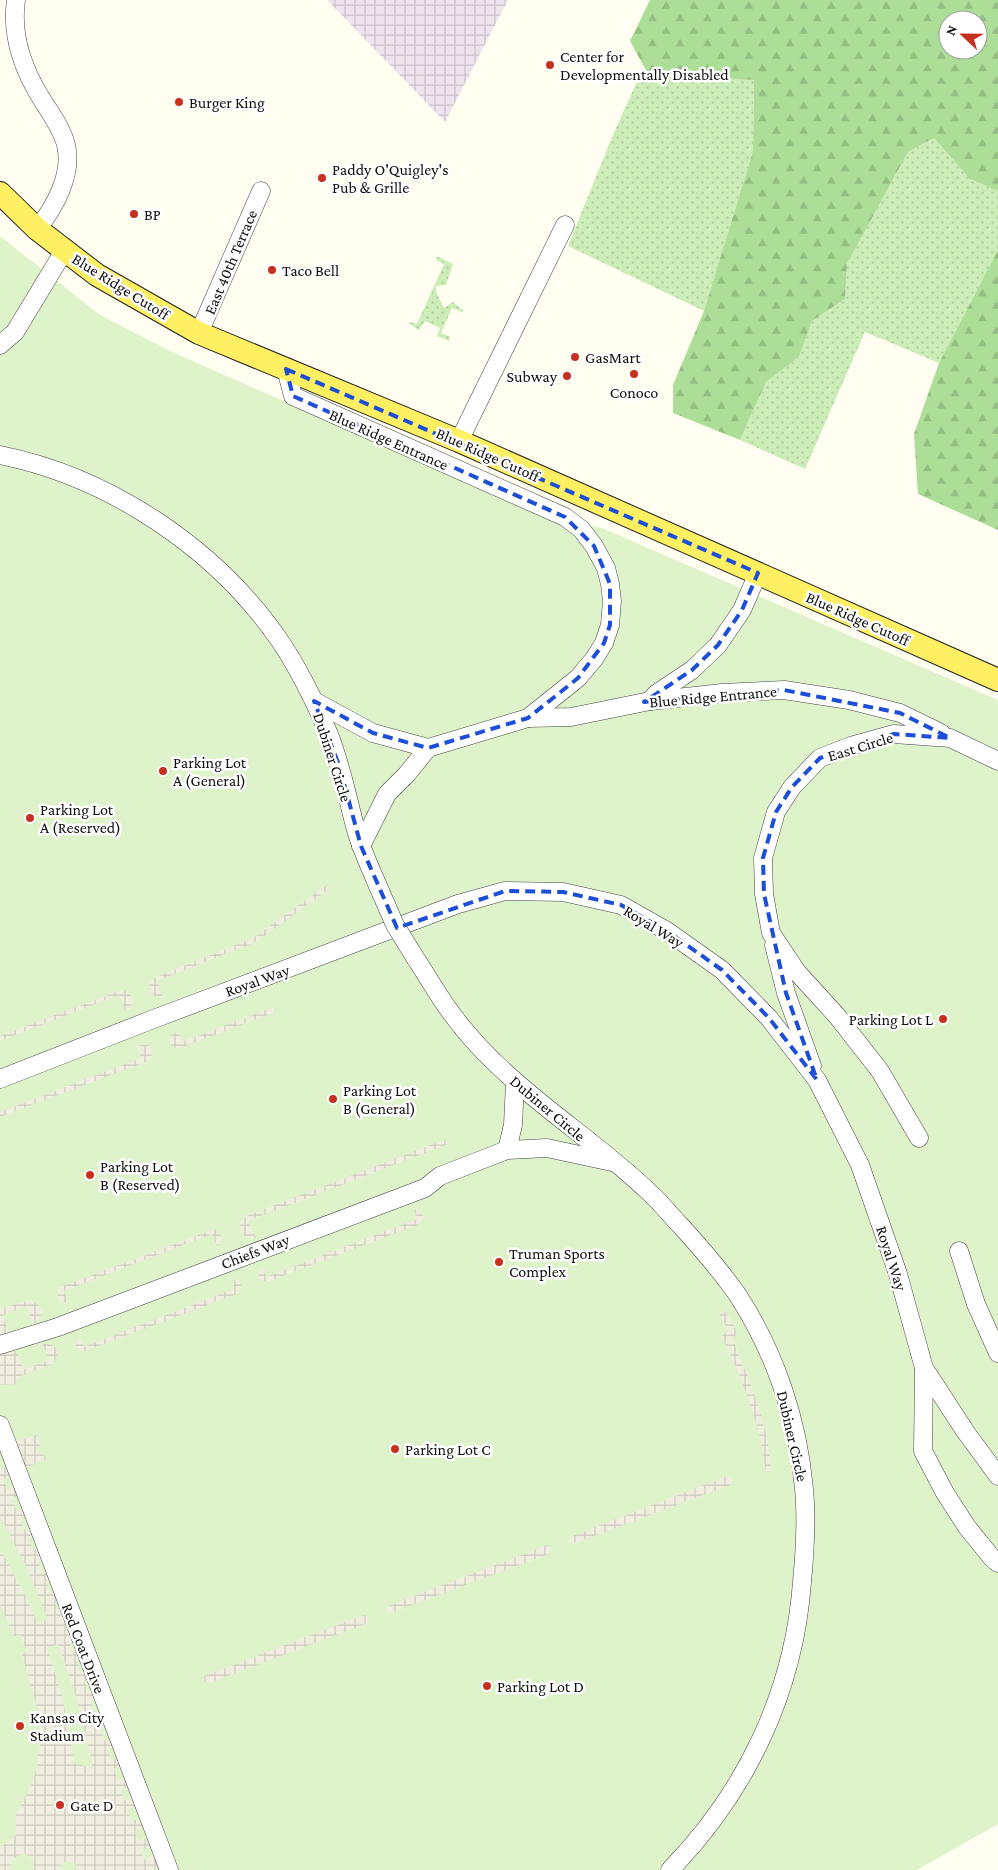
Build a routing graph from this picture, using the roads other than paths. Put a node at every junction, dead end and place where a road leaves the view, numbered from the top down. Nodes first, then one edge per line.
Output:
1 (16, 0) edge
2 (260, 191) dead end
3 (0, 193) edge
4 (565, 225) dead end
5 (37, 229) junction
6 (64, 251) junction
7 (199, 333) junction
8 (0, 345) edge
9 (286, 369) junction
10 (459, 441) junction
11 (0, 455) edge
12 (758, 573) junction
13 (998, 680) edge
14 (314, 701) junction
15 (650, 701) junction
16 (528, 718) junction
17 (950, 738) junction
18 (428, 748) junction
19 (998, 761) edge
20 (361, 846) junction
21 (771, 933) junction
22 (0, 1079) edge
23 (817, 1080) junction
24 (515, 1082) junction
25 (920, 1138) dead end
26 (507, 1150) junction
27 (615, 1162) junction
28 (959, 1251) dead end
29 (0, 1345) edge
30 (998, 1353) edge
31 (924, 1368) junction
32 (0, 1425) edge
33 (998, 1476) edge
34 (998, 1563) edge
35 (169, 1870) edge
36 (670, 1870) edge

1 - 5 street
2 - 7 street, East 40th Terrace
3 - 5 main road, Blue Ridge Cutoff
4 - 10 street
5 - 6 main road, Blue Ridge Cutoff
6 - 7 main road, Blue Ridge Cutoff
6 - 8 street
7 - 9 main road, Blue Ridge Cutoff
9 - 10 main road, Blue Ridge Cutoff
9 - 16 street, Blue Ridge Entrance
10 - 12 main road, Blue Ridge Cutoff
11 - 14 street, Dubiner Circle
12 - 13 main road, Blue Ridge Cutoff
12 - 15 street
14 - 18 street
14 - 20 street, Dubiner Circle
15 - 16 street, Blue Ridge Entrance
15 - 17 street, Blue Ridge Entrance
16 - 18 street
17 - 19 street, East Circle
17 - 21 street, East Circle
18 - 20 street
20 - 24 street, Dubiner Circle, bridge
21 - 23 street, East Circle
21 - 25 street, East Circle
22 - 23 street, Royal Way
23 - 31 street, Royal Way
24 - 26 street
24 - 27 street, Dubiner Circle
26 - 27 street, Chiefs Way
26 - 29 street, Chiefs Way
27 - 36 street, Dubiner Circle
28 - 30 street
31 - 33 street, Royal Way
31 - 34 street
32 - 35 street, Red Coat Drive

